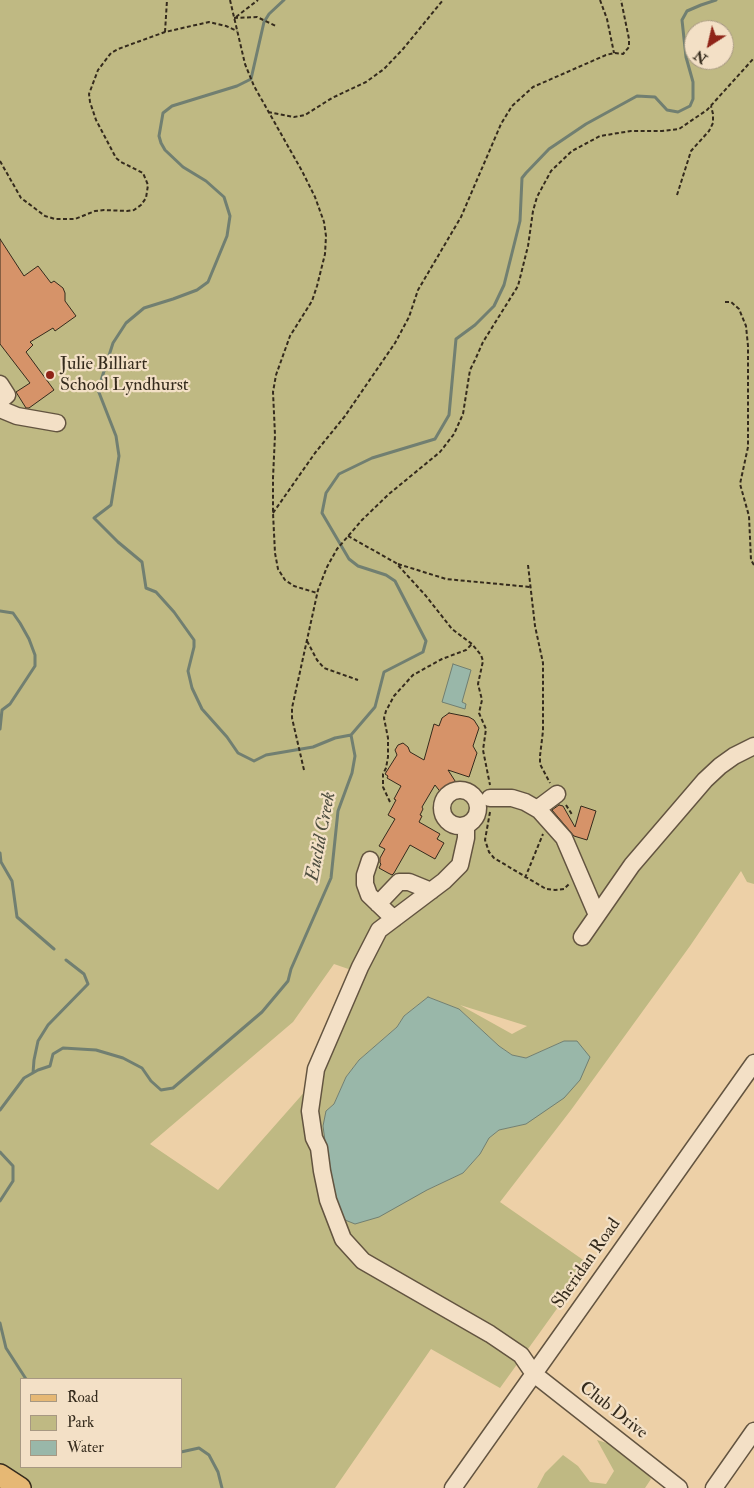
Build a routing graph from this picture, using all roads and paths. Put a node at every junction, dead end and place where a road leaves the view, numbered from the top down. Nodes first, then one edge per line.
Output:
1 (168, 0) edge
2 (230, 0) edge
3 (258, 0) edge
4 (442, 0) edge
5 (600, 0) edge
6 (621, 0) edge
7 (234, 18) junction
8 (276, 26) dead end
9 (237, 31) junction
10 (165, 32) junction
11 (614, 53) junction
12 (754, 58) edge
13 (753, 63) edge
14 (711, 106) junction
15 (268, 112) junction
16 (0, 161) edge
17 (677, 195) dead end
18 (725, 302) dead end
19 (0, 384) edge
20 (0, 401) edge
21 (0, 409) edge
22 (57, 423) dead end
23 (273, 512) junction
24 (348, 536) junction
25 (396, 563) junction
26 (528, 565) dead end
27 (754, 565) edge
28 (530, 587) junction
29 (317, 593) junction
30 (307, 640) junction
31 (472, 644) junction
32 (358, 680) dead end
33 (754, 746) edge
34 (304, 770) dead end
35 (557, 794) junction
36 (490, 798) junction
37 (390, 802) dead end
38 (537, 809) junction
39 (573, 816) dead end
40 (466, 825) dead end
41 (542, 834) dead end
42 (370, 860) dead end
43 (578, 872) junction
44 (525, 878) junction
45 (431, 891) junction
46 (378, 904) junction
47 (597, 915) junction
48 (394, 919) junction
49 (582, 937) dead end
50 (754, 1063) edge
51 (530, 1368) junction
52 (754, 1431) edge
53 (453, 1488) edge
54 (679, 1488) edge
55 (714, 1488) edge

1 - 10 path
2 - 7 path
3 - 7 path
4 - 15 path
5 - 11 path
6 - 11 path
7 - 8 path
7 - 9 path
9 - 10 path
9 - 15 path
10 - 16 path
11 - 23 path
12 - 13 path
13 - 14 path
14 - 17 path
14 - 24 path
15 - 23 path
18 - 27 path
19 - 20 street
21 - 22 street
23 - 29 path
24 - 25 path
24 - 29 path
25 - 28 path
25 - 31 path
26 - 28 path
28 - 35 path
29 - 30 path
30 - 32 path
30 - 34 path
31 - 36 path
31 - 37 path
33 - 47 street
35 - 38 street
35 - 39 path
36 - 38 street
36 - 44 path
38 - 43 street
40 - 45 street, Club Drive
41 - 44 path
42 - 46 street
43 - 44 path
43 - 47 street
45 - 46 street
45 - 48 street, Club Drive
46 - 48 street
47 - 49 street
48 - 51 street, Club Drive
50 - 51 street, Sheridan Road
51 - 53 street, Sheridan Road
51 - 54 street, Club Drive
52 - 55 street

